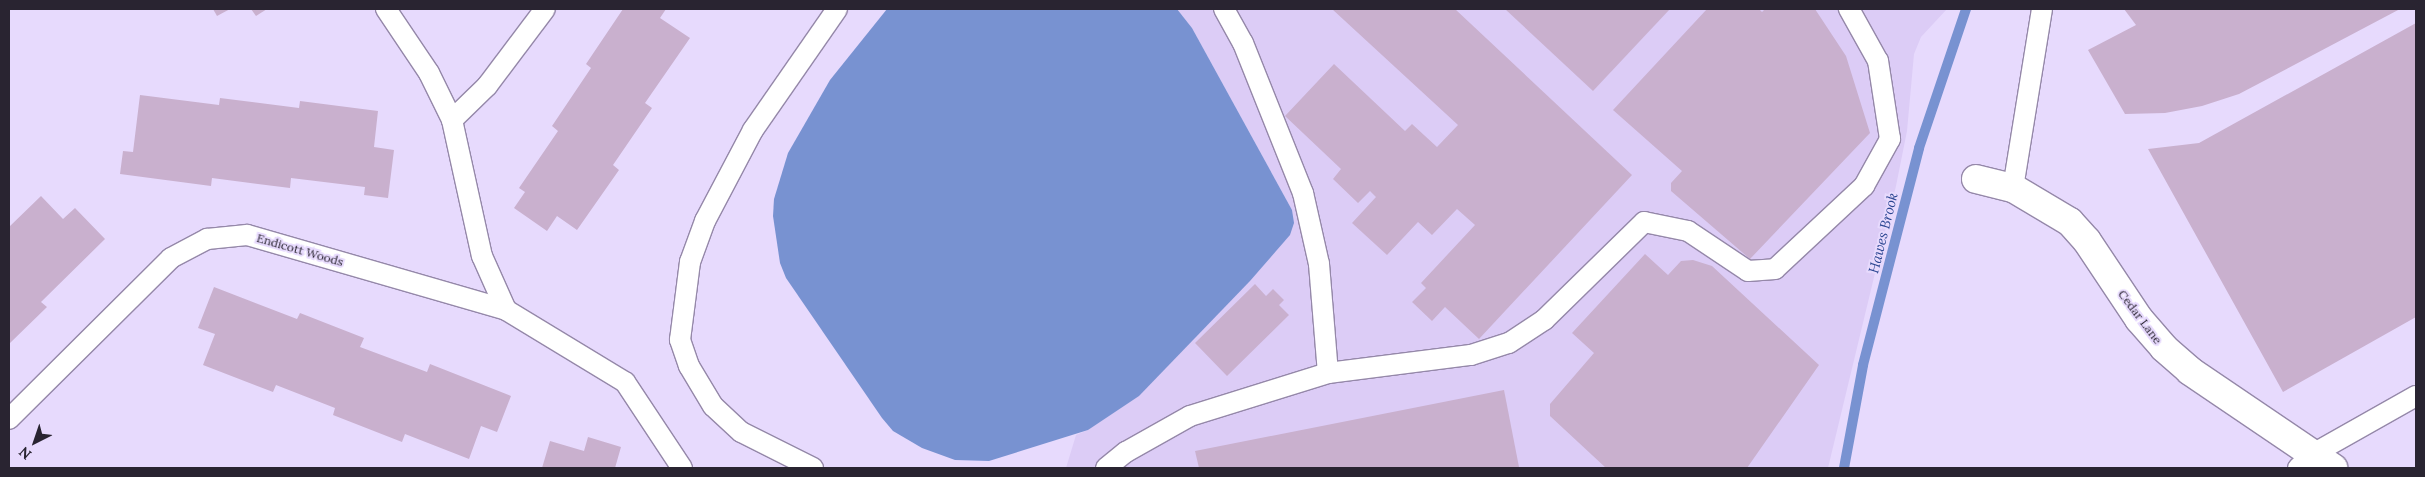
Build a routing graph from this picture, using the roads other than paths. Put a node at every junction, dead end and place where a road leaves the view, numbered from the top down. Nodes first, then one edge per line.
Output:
1 (386, 9) edge
2 (545, 9) edge
3 (837, 9) edge
4 (1224, 9) edge
5 (1849, 9) edge
6 (2042, 9) edge
7 (452, 120) junction
8 (1976, 179) dead end
9 (2013, 188) junction
10 (506, 310) junction
11 (1328, 373) junction
12 (2416, 396) edge
13 (9, 419) edge
14 (2315, 464) edge
15 (1111, 467) edge
16 (682, 468) edge
17 (812, 468) edge

1 - 7 lane
2 - 7 lane
3 - 17 lane
4 - 11 lane
5 - 11 lane
6 - 9 lane
7 - 10 lane
8 - 9 street, Cedar Lane
9 - 14 street, Cedar Lane
10 - 13 lane, Endicott Woods
10 - 16 lane, Endicott Woods
11 - 15 lane
12 - 14 lane

